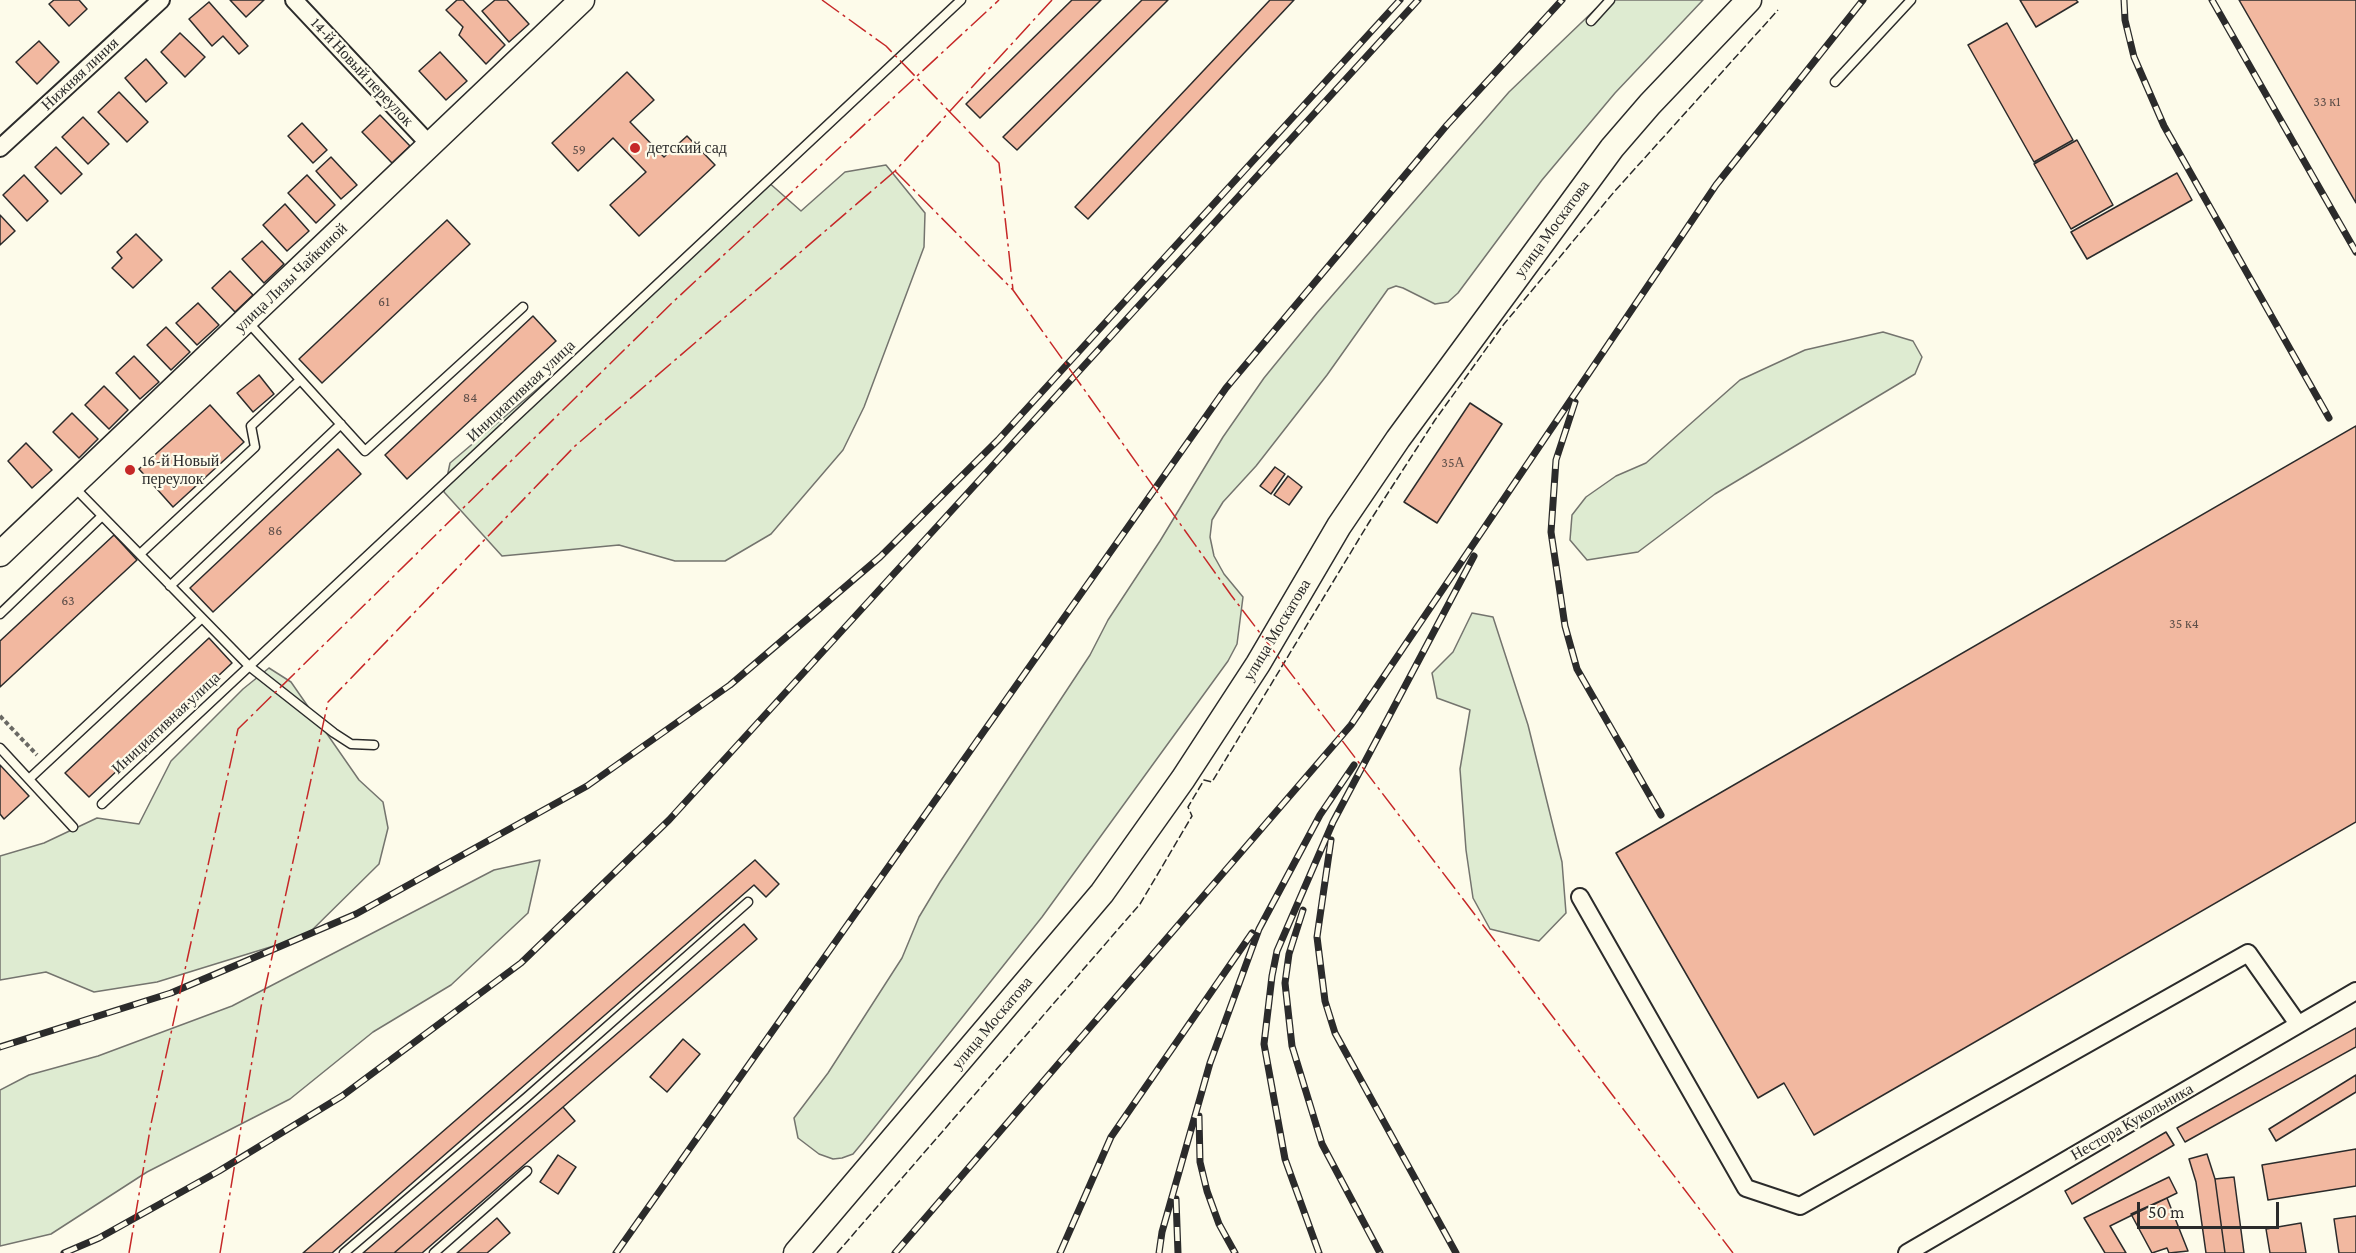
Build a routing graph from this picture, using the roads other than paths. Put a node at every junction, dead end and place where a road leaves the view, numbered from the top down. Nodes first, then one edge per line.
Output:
1 (161, 0) edge
2 (294, 0) edge
3 (582, 0) edge
4 (961, 0) edge
5 (1610, 0) edge
6 (1749, 0) edge
7 (1911, 0) edge
8 (1591, 21) dead end
9 (1835, 82) dead end
10 (430, 145) junction
11 (0, 148) edge
12 (523, 307) dead end
13 (246, 321) junction
14 (300, 380) junction
15 (341, 424) junction
16 (73, 485) junction
17 (102, 516) junction
18 (0, 554) edge
19 (140, 554) junction
20 (170, 586) junction
21 (0, 614) edge
22 (202, 618) junction
23 (249, 666) junction
24 (374, 745) dead end
25 (0, 748) edge
26 (29, 779) junction
27 (102, 804) dead end
28 (73, 828) dead end
29 (1580, 897) dead end
30 (748, 902) dead end
31 (2356, 990) edge
32 (2298, 1024) junction
33 (527, 1171) dead end
34 (344, 1253) edge
35 (434, 1253) edge
36 (796, 1253) edge
37 (1907, 1253) edge

1 - 11 street, Нижняя линия
2 - 10 street, 14-й Новый переулок
3 - 10 main road, улица Лизы Чайкиной
4 - 23 lane, Инициативная улица
5 - 8 lane
6 - 36 main road, улица Москатова
7 - 9 lane
10 - 13 main road, улица Лизы Чайкиной
12 - 15 lane
13 - 14 lane
13 - 16 main road, улица Лизы Чайкиной
14 - 15 lane
14 - 19 lane
15 - 20 lane
16 - 17 lane
16 - 18 main road, улица Лизы Чайкиной
17 - 19 lane
17 - 21 lane
19 - 20 lane
20 - 22 lane
22 - 23 lane
22 - 26 lane
23 - 24 lane
23 - 27 lane, Инициативная улица
25 - 26 lane
26 - 28 lane
29 - 32 street
30 - 34 lane
31 - 32 street, Нестора Кукольника
32 - 37 street, Нестора Кукольника
33 - 35 lane

